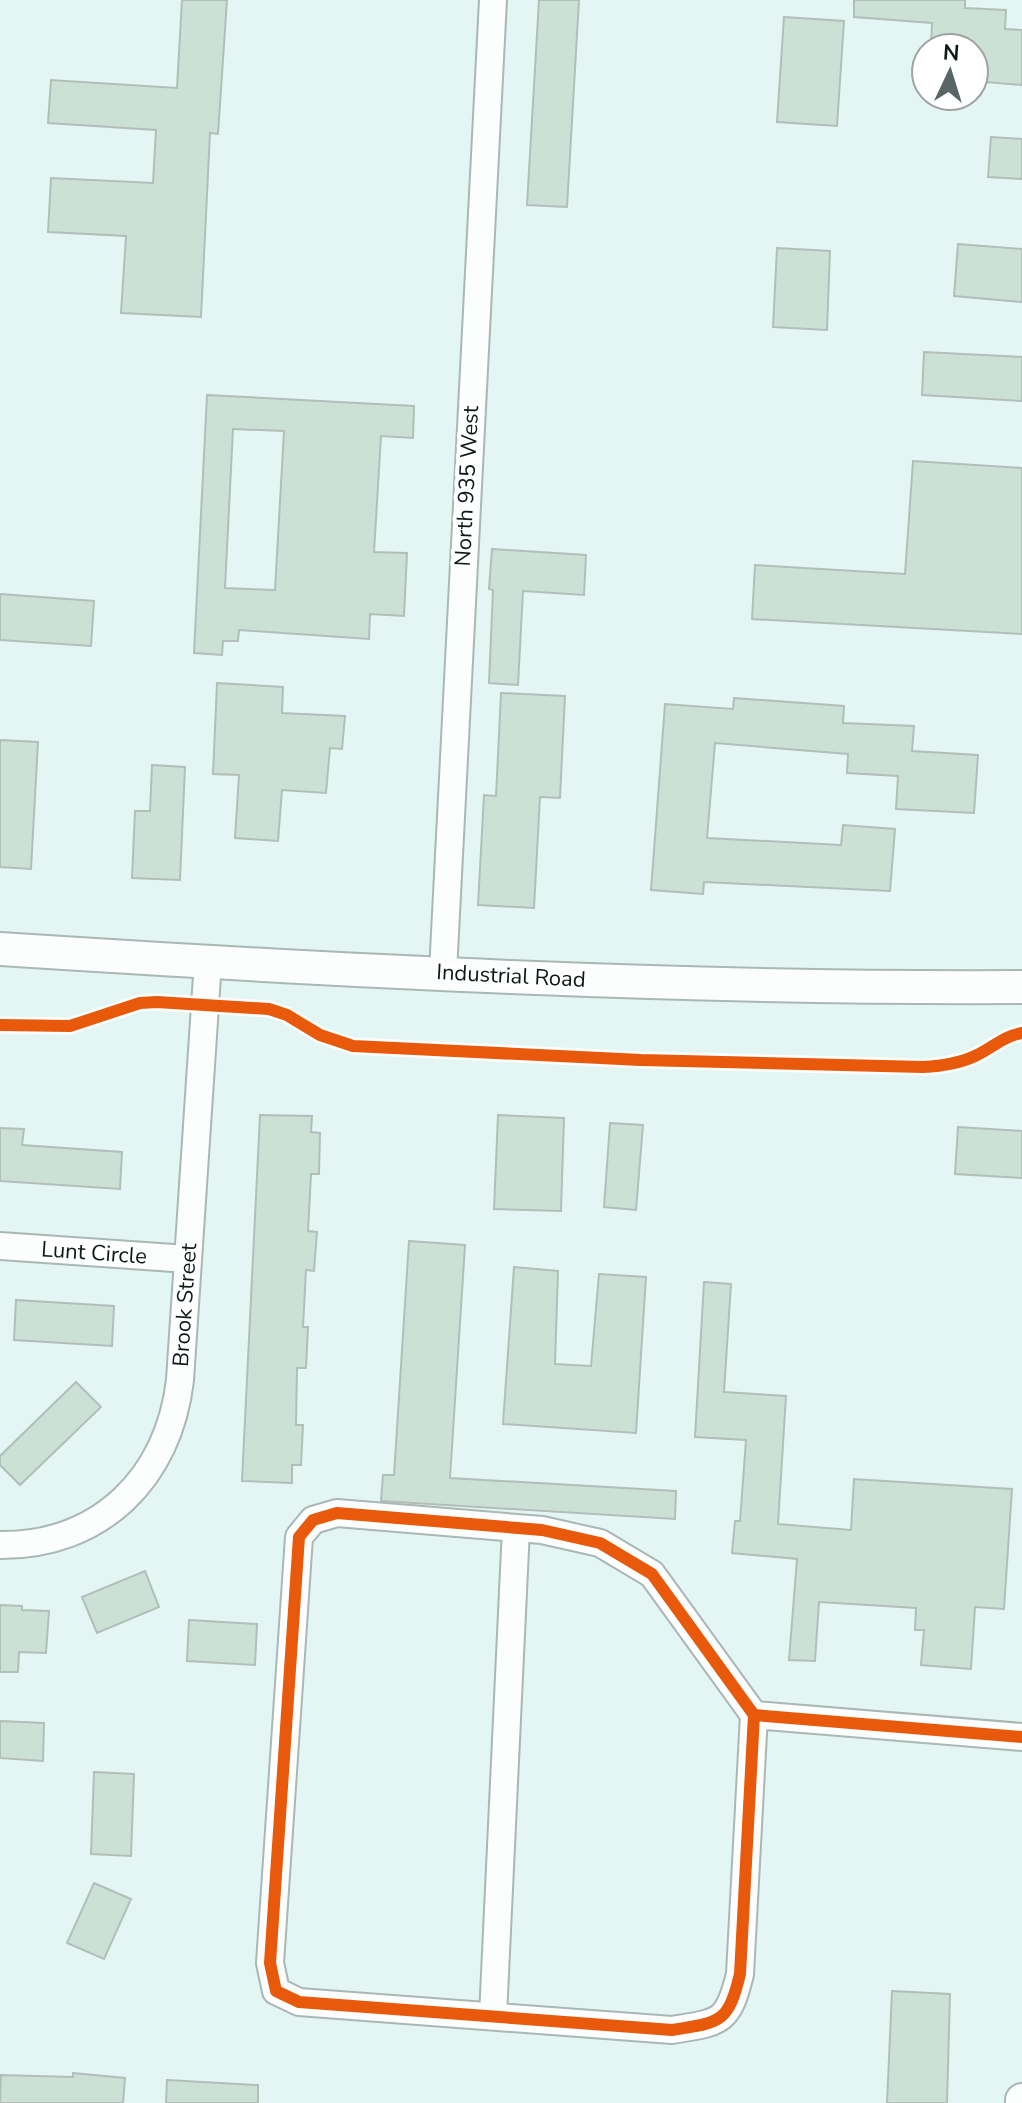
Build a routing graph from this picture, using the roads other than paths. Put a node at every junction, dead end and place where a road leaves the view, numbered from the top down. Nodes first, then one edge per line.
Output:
1 (493, 0) edge
2 (0, 949) edge
3 (208, 961) junction
4 (443, 972) junction
5 (1022, 987) edge
6 (0, 1246) edge
7 (188, 1259) junction
8 (516, 1528) junction
9 (0, 1545) edge
10 (754, 1715) junction
11 (1022, 1737) edge
12 (493, 2016) junction

1 - 4 street, North 935 West
2 - 3 street, Industrial Road
3 - 4 street, Industrial Road
3 - 7 street, Brook Street
4 - 5 street, Industrial Road
6 - 7 street, Lunt Circle
7 - 9 street, Brook Street
8 - 10 street
8 - 12 street
8 - 12 street
10 - 11 street
10 - 12 street

